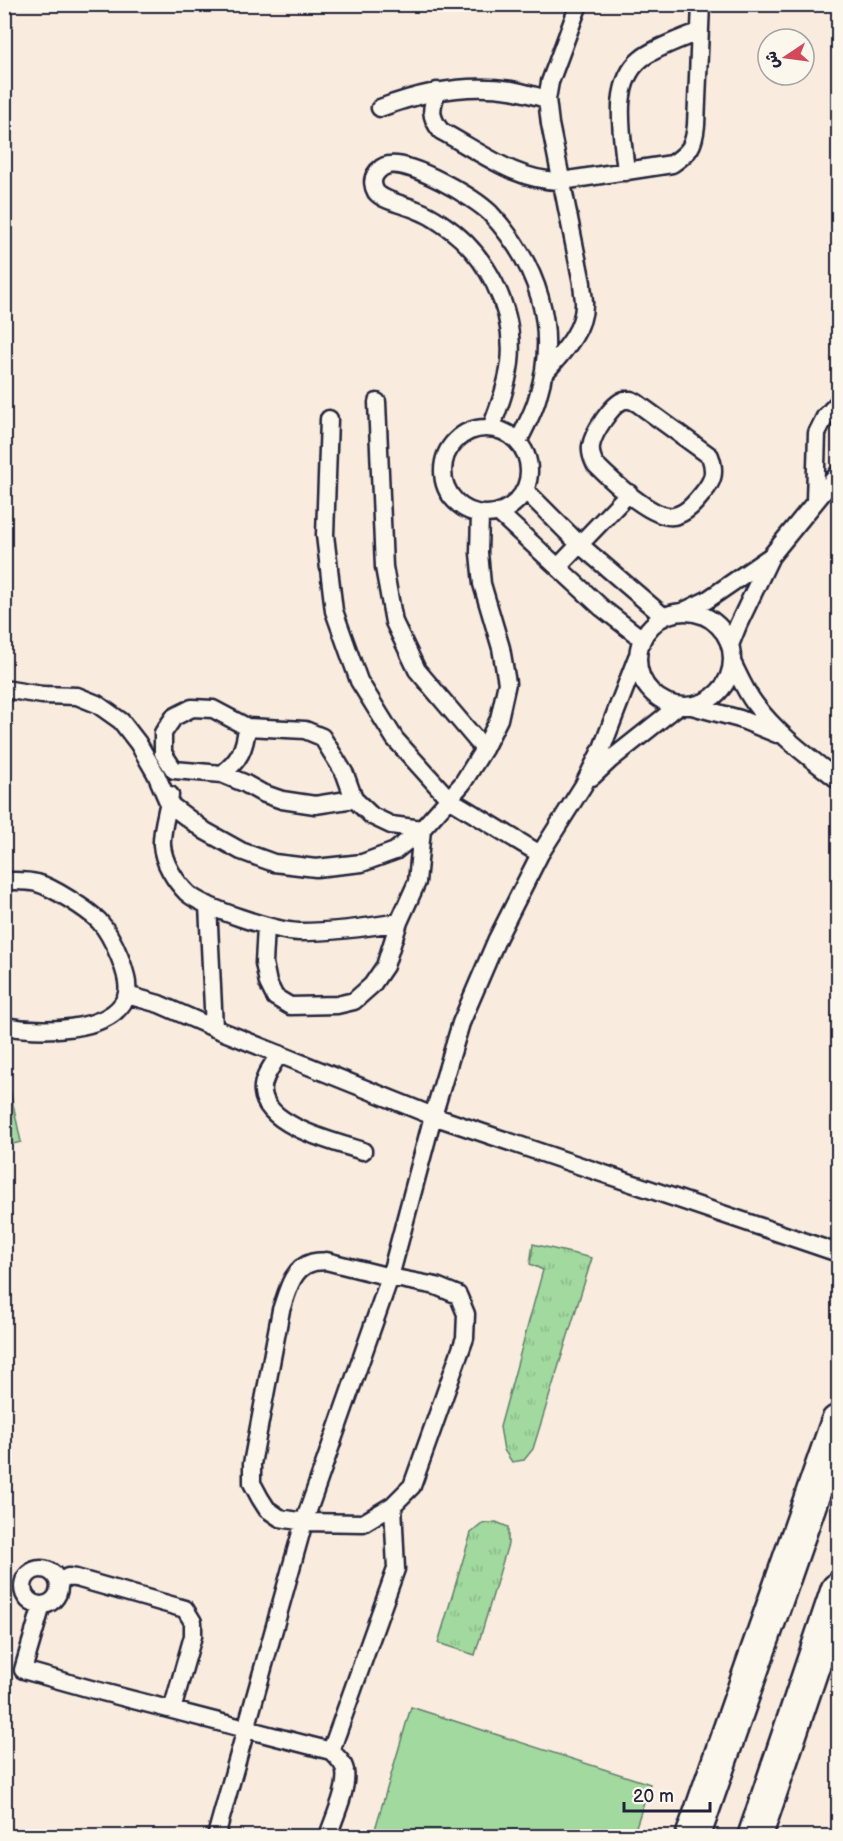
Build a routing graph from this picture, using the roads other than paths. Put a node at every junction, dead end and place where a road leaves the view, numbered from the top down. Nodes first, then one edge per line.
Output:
1 (579, 4) edge
2 (701, 4) edge
3 (700, 31) junction
4 (437, 91) junction
5 (547, 99) junction
6 (380, 108) dead end
7 (626, 172) junction
8 (561, 181) junction
9 (544, 374) junction
10 (377, 402) dead end
11 (838, 403) edge
12 (329, 419) dead end
13 (491, 428) junction
14 (518, 442) junction
15 (838, 474) edge
16 (525, 490) junction
17 (629, 493) junction
18 (815, 501) junction
19 (499, 513) junction
20 (480, 514) junction
21 (579, 544) junction
22 (771, 556) junction
23 (559, 566) junction
24 (683, 611) junction
25 (663, 616) junction
26 (642, 639) junction
27 (731, 654) junction
28 (637, 657) junction
29 (4, 689) edge
30 (685, 706) junction
31 (247, 727) junction
32 (786, 738) junction
33 (484, 749) junction
34 (174, 770) junction
35 (222, 774) junction
36 (838, 780) edge
37 (583, 786) junction
38 (354, 799) junction
39 (449, 799) junction
40 (169, 804) junction
41 (422, 830) junction
42 (540, 854) junction
43 (4, 881) edge
44 (208, 905) junction
45 (399, 922) junction
46 (266, 926) junction
47 (127, 995) junction
48 (4, 1026) edge
49 (214, 1028) junction
50 (279, 1054) junction
51 (433, 1116) junction
52 (363, 1151) dead end
53 (838, 1253) edge
54 (390, 1277) junction
55 (838, 1422) edge
56 (393, 1506) junction
57 (304, 1522) junction
58 (59, 1581) junction
59 (838, 1590) edge
60 (42, 1605) junction
61 (172, 1710) junction
62 (246, 1729) junction
63 (331, 1751) junction
64 (216, 1836) edge
65 (328, 1836) edge
66 (693, 1836) edge
67 (755, 1836) edge

1 - 5 lane
2 - 3 lane
3 - 7 lane
3 - 7 lane
4 - 5 lane
4 - 6 lane
4 - 8 lane
5 - 8 lane
7 - 8 lane
8 - 9 lane
9 - 13 lane
9 - 14 lane
10 - 33 lane
11 - 18 lane
12 - 39 lane
13 - 14 lane
13 - 20 lane
14 - 16 lane
15 - 18 lane
16 - 19 lane
16 - 21 lane
17 - 17 lane
17 - 21 lane
18 - 22 lane
19 - 20 lane
19 - 23 lane
20 - 33 lane
21 - 23 lane
21 - 25 lane
22 - 24 lane
22 - 27 lane
23 - 26 lane
24 - 25 lane
24 - 27 lane
25 - 26 lane
26 - 28 lane
27 - 30 lane
27 - 32 lane
28 - 30 lane
28 - 37 lane
29 - 40 lane
30 - 32 lane
30 - 37 lane
31 - 34 lane
31 - 35 lane
31 - 38 lane
32 - 36 lane
33 - 39 lane
34 - 35 lane
34 - 40 lane
35 - 38 lane
37 - 42 lane
38 - 41 lane
39 - 41 lane
39 - 42 lane
40 - 41 lane
40 - 44 lane
41 - 45 lane
42 - 51 lane
43 - 47 lane
44 - 46 lane
44 - 49 lane
45 - 46 lane
45 - 46 lane
47 - 48 lane
47 - 49 lane
49 - 50 lane
50 - 51 lane
50 - 52 lane
51 - 53 lane
51 - 54 lane
54 - 56 lane
54 - 57 lane
54 - 57 lane
55 - 66 main road
56 - 57 lane
56 - 63 lane
57 - 62 lane
58 - 60 lane
58 - 60 lane
58 - 61 lane
59 - 67 main road
60 - 61 lane
61 - 62 lane
62 - 63 lane
62 - 64 lane
63 - 65 lane

